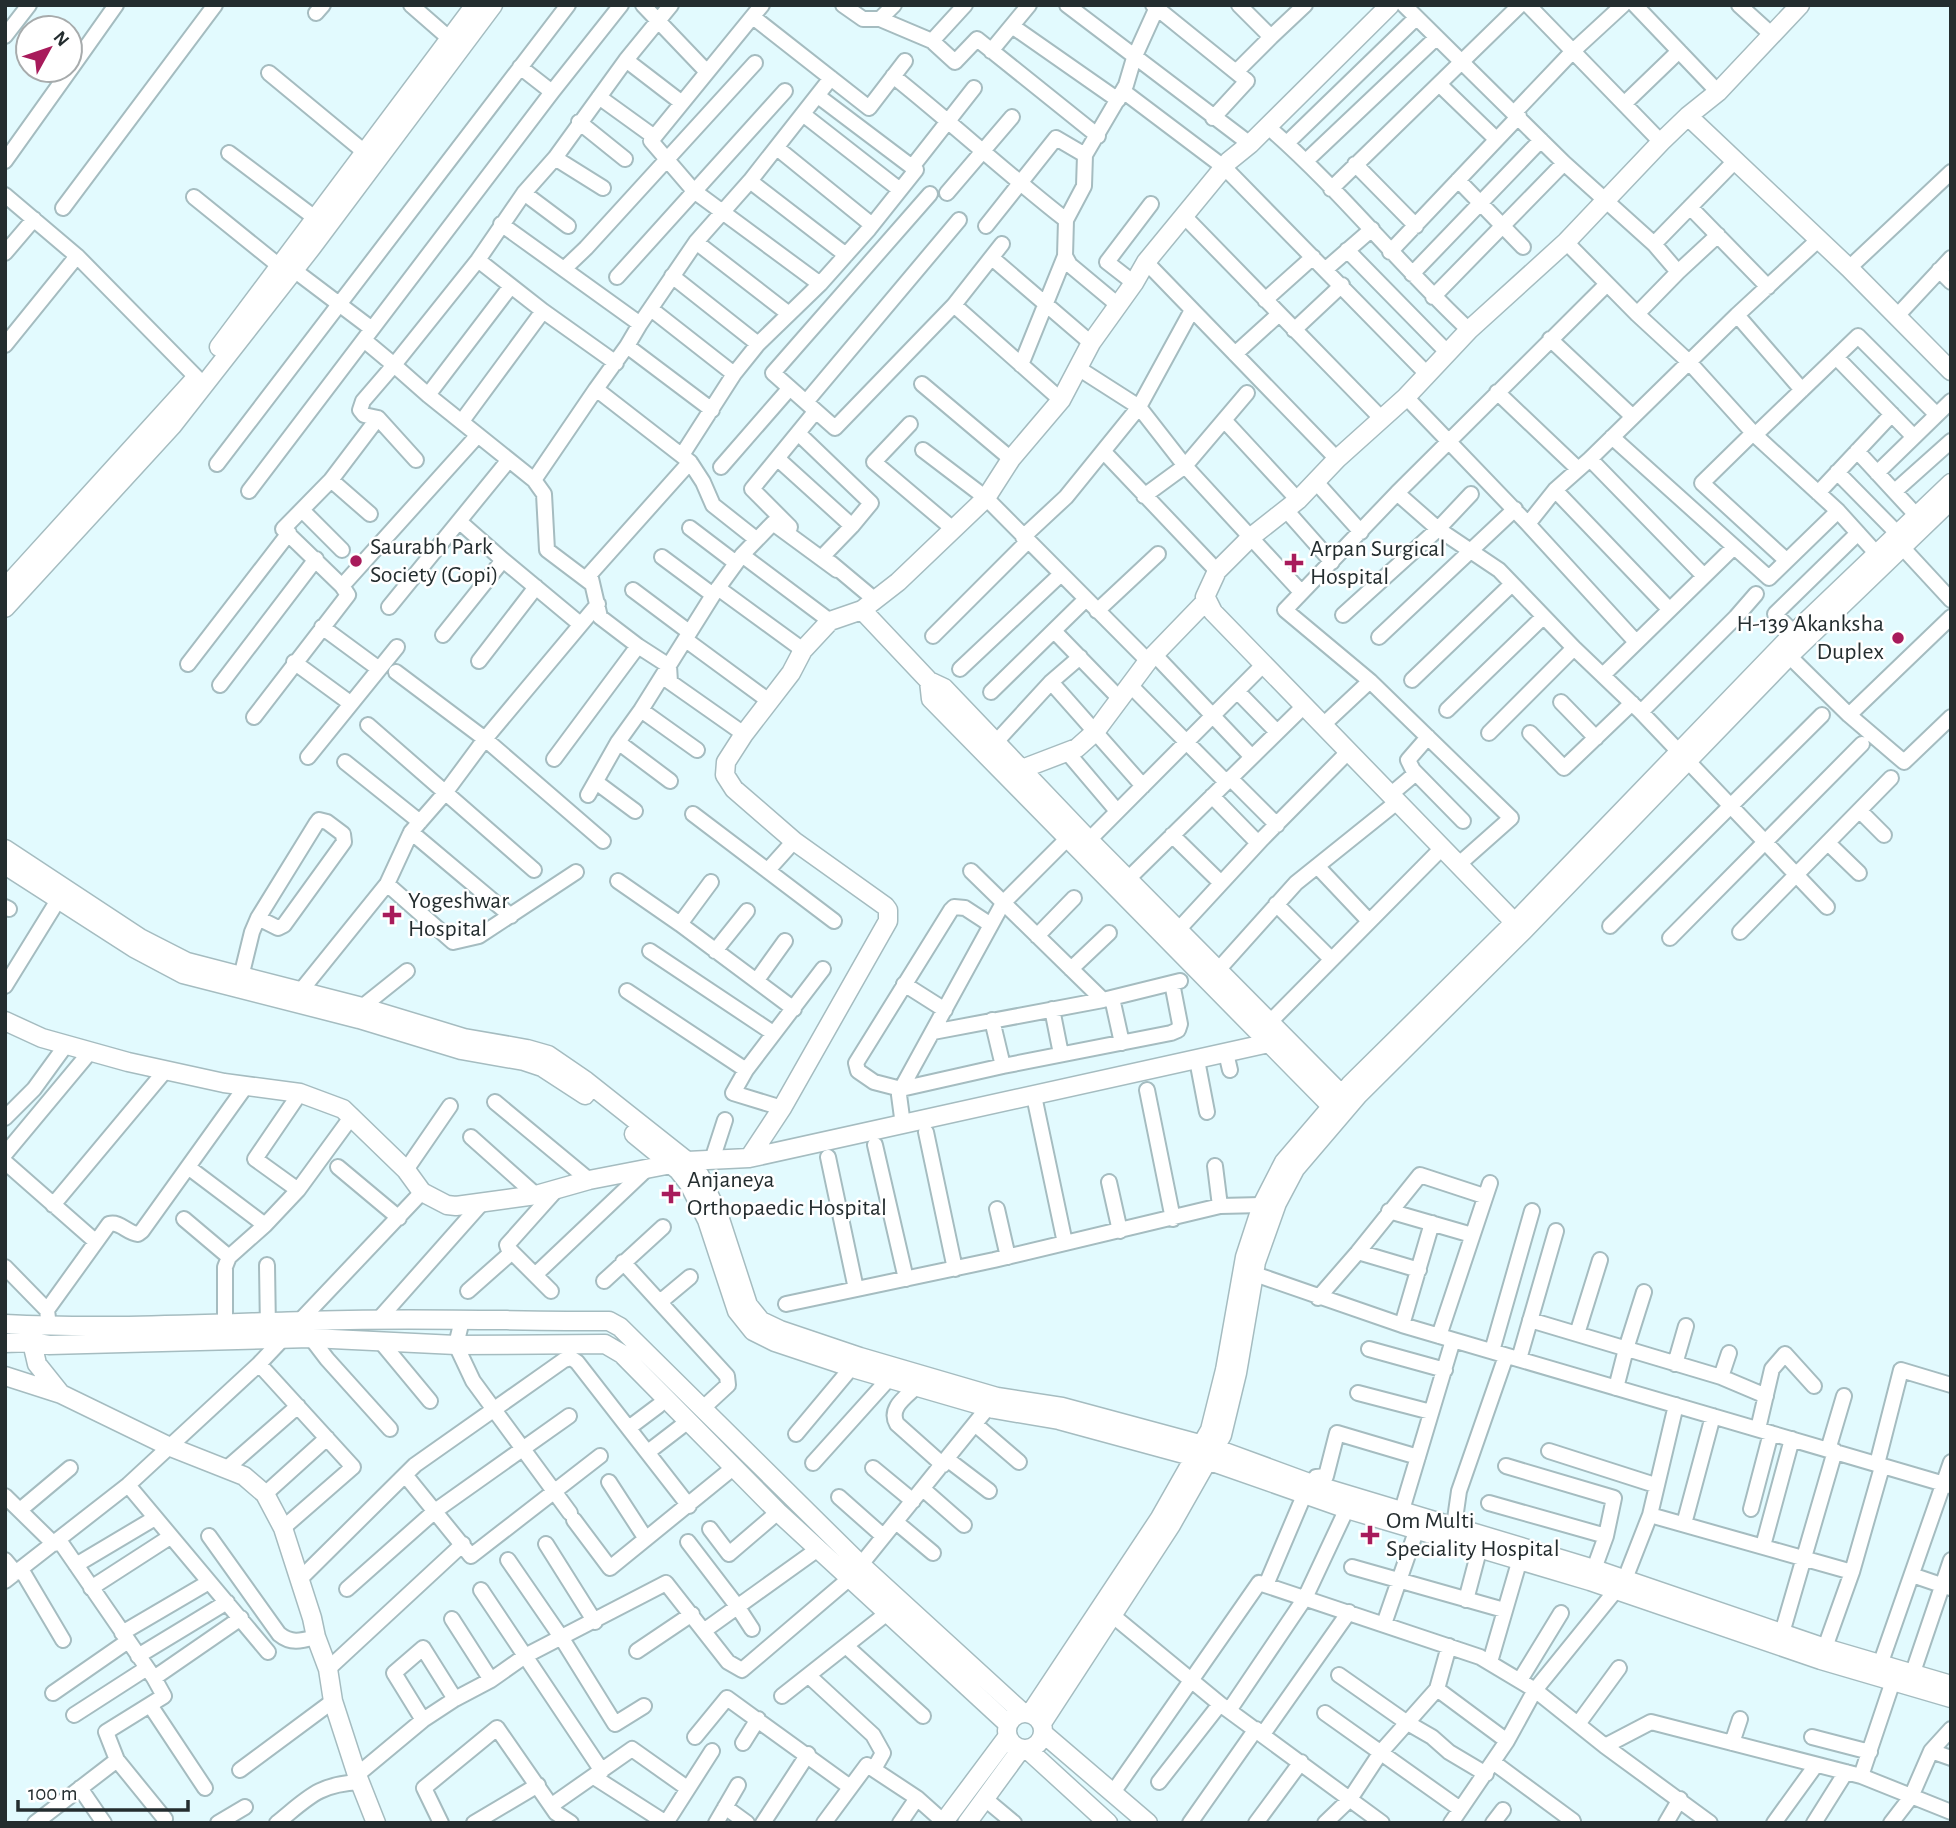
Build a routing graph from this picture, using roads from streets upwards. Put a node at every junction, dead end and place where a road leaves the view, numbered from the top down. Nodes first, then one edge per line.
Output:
1 (29, 5) edge
2 (116, 5) edge
3 (215, 5) edge
4 (411, 5) edge
5 (475, 5) edge
6 (493, 5) edge
7 (568, 5) edge
8 (621, 5) edge
9 (643, 5) edge
10 (671, 5) edge
11 (842, 5) edge
12 (894, 5) edge
13 (965, 5) edge
14 (1029, 5) edge
15 (1067, 5) edge
16 (1239, 5) edge
17 (1306, 5) edge
18 (1390, 5) edge
19 (1404, 5) edge
20 (1520, 5) edge
21 (1528, 5) edge
22 (1623, 5) edge
23 (1634, 5) edge
24 (1739, 5) edge
25 (1800, 5) edge
26 (1156, 6) edge
27 (758, 11) edge
28 (1416, 18) junction
29 (880, 19) junction
30 (658, 20) junction
31 (1012, 26) junction
32 (1771, 34) junction
33 (5, 36) edge
34 (1271, 37) junction
35 (1436, 38) junction
36 (932, 41) junction
37 (455, 44) junction
38 (84, 50) edge
39 (991, 51) junction
40 (1573, 51) junction
41 (1679, 51) junction
42 (1135, 58) junction
43 (626, 60) junction
44 (905, 61) dead end
45 (1460, 62) junction
46 (755, 63) dead end
47 (520, 67) junction
48 (707, 72) junction
49 (1236, 72) junction
50 (269, 73) dead end
51 (893, 76) junction
52 (831, 78) junction
53 (60, 84) edge
54 (1439, 84) junction
55 (974, 88) dead end
56 (552, 92) junction
57 (785, 92) dead end
58 (1718, 92) junction
59 (818, 96) junction
60 (1121, 96) junction
61 (599, 97) junction
62 (682, 103) junction
63 (1624, 104) junction
64 (804, 115) junction
65 (1517, 115) junction
66 (1688, 116) junction
67 (1012, 117) dead end
68 (1213, 118) junction
69 (948, 120) junction
70 (579, 122) junction
71 (1267, 126) junction
72 (653, 136) junction
73 (1098, 136) junction
74 (1496, 139) junction
75 (1541, 140) junction
76 (1661, 142) junction
77 (1287, 143) junction
78 (1250, 144) junction
79 (776, 148) junction
80 (982, 152) junction
81 (229, 153) dead end
82 (1086, 155) junction
83 (370, 156) junction
84 (555, 158) junction
85 (625, 159) dead end
86 (667, 159) junction
87 (1737, 160) junction
88 (5, 161) edge
89 (1306, 161) junction
90 (1564, 163) junction
91 (1355, 164) junction
92 (912, 167) junction
93 (1225, 168) junction
94 (1951, 172) edge
95 (1458, 180) junction
96 (750, 181) junction
97 (1020, 183) junction
98 (603, 188) dead end
99 (1331, 189) junction
100 (900, 190) junction
101 (694, 191) junction
102 (524, 193) junction
103 (947, 193) dead end
104 (930, 194) dead end
105 (5, 195) edge
106 (194, 197) dead end
107 (1605, 201) junction
108 (1151, 204) dead end
109 (1479, 204) junction
110 (1690, 207) junction
111 (63, 208) dead end
112 (723, 211) junction
113 (1184, 216) junction
114 (34, 219) junction
115 (959, 220) dead end
116 (1066, 220) junction
117 (321, 222) junction
118 (501, 224) junction
119 (872, 225) junction
120 (568, 226) dead end
121 (986, 226) dead end
122 (1416, 226) junction
123 (1503, 226) junction
124 (1372, 229) junction
125 (1718, 236) junction
126 (1818, 240) junction
127 (695, 242) junction
128 (1566, 242) junction
129 (1002, 244) dead end
130 (1654, 244) junction
131 (1523, 247) dead end
132 (1347, 250) junction
133 (1390, 252) junction
134 (5, 253) edge
135 (846, 255) junction
136 (77, 256) junction
137 (1065, 257) junction
138 (1313, 257) junction
139 (992, 258) junction
140 (1951, 258) edge
141 (478, 260) junction
142 (1146, 262) junction
143 (1849, 268) junction
144 (564, 269) junction
145 (1326, 269) junction
146 (288, 270) junction
147 (1939, 270) junction
148 (1678, 272) junction
149 (1412, 274) junction
150 (672, 276) junction
151 (617, 277) dead end
152 (1951, 282) edge
153 (1134, 283) junction
154 (820, 284) junction
155 (1606, 284) junction
156 (1342, 285) junction
157 (511, 286) junction
158 (1768, 287) junction
159 (1433, 297) junction
160 (1265, 300) junction
161 (339, 304) junction
162 (1046, 304) junction
163 (954, 305) junction
164 (1118, 305) junction
165 (651, 309) junction
166 (1192, 310) junction
167 (543, 311) junction
168 (789, 314) junction
169 (1279, 314) junction
170 (1637, 314) junction
171 (1737, 315) junction
172 (1896, 317) junction
173 (639, 324) junction
174 (1294, 330) junction
175 (1469, 330) junction
176 (368, 334) junction
177 (1550, 339) junction
178 (1091, 343) junction
179 (758, 344) junction
180 (5, 345) edge
181 (627, 346) junction
182 (1448, 353) junction
183 (1234, 354) junction
184 (1836, 357) junction
185 (1689, 362) junction
186 (616, 363) junction
187 (394, 365) junction
188 (1021, 365) junction
189 (1078, 368) junction
190 (1951, 371) edge
191 (734, 373) junction
192 (1428, 375) junction
193 (200, 381) junction
194 (922, 384) dead end
195 (596, 389) junction
196 (789, 389) junction
197 (1802, 390) junction
198 (1497, 392) junction
199 (1247, 393) dead end
200 (428, 395) junction
201 (1406, 397) junction
202 (1061, 400) junction
203 (1951, 401) edge
204 (810, 407) junction
205 (1139, 407) junction
206 (712, 410) junction
207 (1892, 414) junction
208 (1937, 414) junction
209 (1632, 416) junction
210 (378, 418) junction
211 (1382, 419) junction
212 (462, 421) junction
213 (1224, 421) junction
214 (910, 424) dead end
215 (799, 433) junction
216 (1754, 434) junction
217 (478, 436) junction
218 (1612, 437) junction
219 (1913, 437) junction
220 (1951, 441) edge
221 (1450, 442) junction
222 (923, 450) dead end
223 (1857, 451) junction
224 (1104, 452) junction
225 (686, 458) junction
226 (778, 459) junction
227 (1011, 459) junction
228 (1337, 459) junction
229 (1590, 459) junction
230 (416, 460) dead end
231 (508, 461) junction
232 (217, 464) dead end
233 (1185, 466) junction
234 (721, 467) dead end
235 (1577, 468) junction
236 (1837, 472) junction
237 (1877, 473) junction
238 (331, 480) junction
239 (534, 480) junction
240 (1316, 482) junction
241 (1951, 483) edge
242 (1555, 490) junction
243 (249, 491) dead end
244 (1895, 491) junction
245 (1397, 493) junction
246 (1818, 493) junction
247 (1471, 494) dead end
248 (1144, 496) junction
249 (985, 498) junction
250 (1951, 500) edge
251 (1292, 505) junction
252 (1515, 509) junction
253 (303, 511) junction
254 (1838, 511) junction
255 (369, 514) dead end
256 (1917, 516) junction
257 (776, 520) junction
258 (460, 522) junction
259 (1528, 524) junction
260 (852, 526) junction
261 (690, 528) dead end
262 (953, 529) junction
263 (1438, 529) junction
264 (1362, 532) junction
265 (289, 533) junction
266 (1858, 533) junction
267 (1251, 537) junction
268 (755, 539) junction
269 (1026, 539) junction
270 (1900, 541) junction
271 (1734, 547) junction
272 (342, 550) dead end
273 (1470, 552) junction
274 (1877, 553) junction
275 (1158, 554) dead end
276 (824, 555) junction
277 (662, 557) dead end
278 (316, 559) junction
279 (739, 559) junction
280 (503, 560) junction
281 (1786, 560) junction
282 (1332, 562) junction
283 (837, 570) junction
284 (1217, 571) junction
285 (1060, 575) junction
286 (1704, 576) junction
287 (593, 584) junction
288 (1512, 584) junction
289 (342, 586) junction
290 (536, 587) junction
291 (5, 588) edge
292 (633, 590) dead end
293 (716, 591) junction
294 (1301, 592) junction
295 (1756, 594) dead end
296 (1085, 600) junction
297 (1207, 600) junction
298 (1951, 600) edge
299 (598, 604) junction
300 (868, 604) junction
301 (389, 607) dead end
302 (5, 608) edge
303 (1669, 609) junction
304 (1097, 611) junction
305 (1343, 615) dead end
306 (1543, 617) junction
307 (1951, 617) edge
308 (830, 621) junction
309 (580, 624) junction
310 (322, 627) junction
311 (1055, 632) junction
312 (1794, 633) junction
313 (443, 635) dead end
314 (688, 636) junction
315 (933, 636) dead end
316 (1379, 637) dead end
317 (1636, 642) junction
318 (638, 646) junction
319 (397, 647) dead end
320 (1574, 648) junction
321 (803, 650) junction
322 (1784, 652) junction
323 (1080, 657) junction
324 (1151, 658) junction
325 (479, 661) dead end
326 (294, 662) junction
327 (188, 664) dead end
328 (1264, 664) junction
329 (669, 666) junction
330 (379, 669) junction
331 (960, 669) dead end
332 (396, 672) dead end
333 (1603, 675) junction
334 (1412, 680) dead end
335 (929, 681) junction
336 (1370, 681) junction
337 (1051, 682) junction
338 (220, 685) dead end
339 (1237, 691) junction
340 (991, 692) dead end
341 (1125, 692) junction
342 (769, 701) junction
343 (1561, 702) dead end
344 (350, 703) junction
345 (1304, 706) junction
346 (1636, 707) junction
347 (641, 710) junction
348 (1447, 710) dead end
349 (1822, 715) dead end
350 (1849, 715) junction
351 (1213, 716) junction
352 (254, 717) dead end
353 (1951, 717) edge
354 (368, 725) dead end
355 (1323, 725) junction
356 (1095, 732) junction
357 (1277, 732) junction
358 (1489, 733) dead end
359 (1530, 733) dead end
360 (744, 734) junction
361 (1428, 737) junction
362 (1597, 738) junction
363 (485, 739) junction
364 (618, 742) junction
365 (996, 742) junction
366 (1186, 742) junction
367 (1862, 744) dead end
368 (697, 750) dead end
369 (1067, 752) junction
370 (1348, 752) junction
371 (308, 757) dead end
372 (1252, 757) junction
373 (1684, 758) junction
374 (554, 759) dead end
375 (345, 762) dead end
376 (1022, 769) junction
377 (1416, 773) junction
378 (1891, 778) dead end
379 (1228, 780) junction
380 (670, 781) dead end
381 (596, 782) junction
382 (1143, 786) junction
383 (445, 793) junction
384 (589, 795) dead end
385 (1212, 796) junction
386 (1394, 799) junction
387 (1730, 807) junction
388 (635, 811) dead end
389 (1118, 811) junction
390 (1860, 811) junction
391 (693, 814) dead end
392 (1463, 821) dead end
393 (1277, 825) junction
394 (416, 827) junction
395 (1172, 835) junction
396 (1884, 835) dead end
397 (1078, 836) junction
398 (603, 841) dead end
399 (794, 841) junction
400 (1764, 842) junction
401 (1258, 843) junction
402 (1829, 844) junction
403 (1442, 848) junction
404 (5, 849) edge
405 (5, 865) edge
406 (1458, 865) junction
407 (1317, 866) junction
408 (534, 870) dead end
409 (768, 870) junction
410 (576, 872) dead end
411 (971, 872) dead end
412 (1858, 873) dead end
413 (1796, 876) junction
414 (1128, 879) junction
415 (618, 881) dead end
416 (711, 882) dead end
417 (1221, 883) junction
418 (387, 884) junction
419 (61, 895) junction
420 (1074, 898) dead end
421 (1003, 903) junction
422 (1276, 904) junction
423 (1827, 907) dead end
424 (747, 911) dead end
425 (510, 916) junction
426 (258, 918) junction
427 (834, 921) dead end
428 (1369, 921) junction
429 (680, 924) junction
430 (991, 925) junction
431 (1610, 926) dead end
432 (1519, 927) junction
433 (1178, 930) junction
434 (1740, 932) dead end
435 (1109, 933) dead end
436 (1037, 936) junction
437 (1670, 937) dead end
438 (785, 941) dead end
439 (650, 951) dead end
440 (715, 951) junction
441 (1331, 959) junction
442 (823, 969) dead end
443 (1071, 969) junction
444 (1218, 970) junction
445 (407, 971) dead end
446 (241, 977) junction
447 (757, 980) junction
448 (904, 984) junction
449 (5, 986) edge
450 (627, 991) dead end
451 (297, 996) junction
452 (1107, 999) junction
453 (362, 1007) junction
454 (794, 1009) junction
455 (1052, 1009) junction
456 (945, 1010) junction
457 (992, 1020) junction
458 (1270, 1022) junction
459 (6, 1023) edge
460 (933, 1032) junction
461 (773, 1033) junction
462 (1276, 1040) junction
463 (1122, 1043) junction
464 (66, 1045) junction
465 (485, 1049) junction
466 (90, 1052) junction
467 (1061, 1055) junction
468 (1197, 1060) junction
469 (1003, 1066) junction
470 (746, 1070) junction
471 (165, 1071) junction
472 (246, 1086) junction
473 (901, 1089) junction
474 (1147, 1090) dead end
475 (300, 1093) junction
476 (1034, 1097) junction
477 (495, 1102) dead end
478 (1341, 1105) junction
479 (450, 1106) dead end
480 (782, 1108) junction
481 (1207, 1112) dead end
482 (352, 1116) junction
483 (5, 1118) edge
484 (725, 1120) dead end
485 (903, 1125) junction
486 (926, 1132) dead end
487 (471, 1137) dead end
488 (875, 1144) dead end
489 (5, 1154) edge
490 (828, 1157) dead end
491 (748, 1158) junction
492 (712, 1160) junction
493 (5, 1162) edge
494 (679, 1162) junction
495 (1215, 1166) dead end
496 (188, 1167) junction
497 (338, 1167) dead end
498 (648, 1168) junction
499 (406, 1170) junction
500 (589, 1180) junction
501 (1109, 1182) dead end
502 (557, 1189) junction
503 (298, 1190) junction
504 (422, 1192) junction
505 (536, 1195) junction
506 (481, 1204) junction
507 (53, 1205) junction
508 (1262, 1205) junction
509 (1220, 1206) junction
510 (997, 1209) dead end
511 (1389, 1211) junction
512 (1532, 1211) dead end
513 (399, 1218) junction
514 (184, 1219) dead end
515 (1173, 1219) junction
516 (1432, 1223) junction
517 (265, 1225) junction
518 (663, 1227) dead end
519 (1120, 1230) junction
520 (1556, 1231) dead end
521 (1472, 1235) junction
522 (95, 1241) junction
523 (1065, 1243) junction
524 (512, 1252) junction
525 (1358, 1252) junction
526 (229, 1257) junction
527 (1008, 1257) junction
528 (1600, 1260) dead end
529 (623, 1262) junction
530 (267, 1265) dead end
531 (5, 1267) edge
532 (955, 1269) junction
533 (1419, 1270) junction
534 (1248, 1272) junction
535 (535, 1275) junction
536 (690, 1276) dead end
537 (906, 1279) junction
538 (604, 1281) dead end
539 (856, 1289) junction
540 (468, 1291) dead end
541 (551, 1291) dead end
542 (1644, 1292) dead end
543 (1318, 1298) junction
544 (660, 1302) junction
545 (786, 1304) dead end
546 (379, 1319) junction
547 (462, 1320) junction
548 (1530, 1320) junction
549 (299, 1321) junction
550 (5, 1324) edge
551 (225, 1324) junction
552 (1402, 1325) junction
553 (39, 1326) junction
554 (1686, 1326) dead end
555 (1577, 1334) junction
556 (272, 1335) junction
557 (311, 1338) junction
558 (1446, 1338) junction
559 (381, 1342) junction
560 (5, 1343) edge
561 (456, 1345) junction
562 (1369, 1349) dead end
563 (1626, 1349) junction
564 (1492, 1351) junction
565 (1729, 1353) dead end
566 (1513, 1357) junction
567 (259, 1364) junction
568 (1675, 1364) junction
569 (852, 1367) junction
570 (1446, 1370) junction
571 (894, 1374) junction
572 (5, 1376) edge
573 (1721, 1377) junction
574 (1950, 1383) edge
575 (1814, 1386) dead end
576 (916, 1387) junction
577 (1616, 1388) junction
578 (1358, 1393) dead end
579 (61, 1394) junction
580 (1766, 1396) junction
581 (1844, 1396) dead end
582 (430, 1401) dead end
583 (993, 1402) junction
584 (1676, 1405) junction
585 (298, 1406) junction
586 (658, 1406) dead end
587 (496, 1409) junction
588 (702, 1409) junction
589 (1431, 1412) junction
590 (569, 1416) dead end
591 (1713, 1416) junction
592 (687, 1422) junction
593 (976, 1425) junction
594 (630, 1427) junction
595 (390, 1429) dead end
596 (1765, 1431) junction
597 (796, 1434) dead end
598 (327, 1438) junction
599 (732, 1439) junction
600 (1792, 1439) junction
601 (168, 1446) junction
602 (523, 1450) junction
603 (1832, 1450) junction
604 (1549, 1451) dead end
605 (648, 1452) junction
606 (1204, 1452) junction
607 (718, 1454) junction
608 (600, 1456) dead end
609 (1418, 1457) junction
610 (945, 1462) junction
611 (1019, 1462) dead end
612 (1951, 1462) edge
613 (813, 1463) dead end
614 (1880, 1465) junction
615 (1506, 1466) dead end
616 (70, 1468) dead end
617 (733, 1468) junction
618 (873, 1468) dead end
619 (226, 1469) junction
620 (42, 1470) dead end
621 (406, 1476) junction
622 (609, 1482) dead end
623 (53, 1483) junction
624 (128, 1485) junction
625 (1656, 1485) junction
626 (1948, 1485) edge
627 (1309, 1487) junction
628 (923, 1489) junction
629 (554, 1490) junction
630 (989, 1491) dead end
631 (265, 1494) junction
632 (5, 1496) edge
633 (839, 1497) dead end
634 (913, 1502) junction
635 (1350, 1503) junction
636 (1489, 1503) dead end
637 (689, 1506) junction
638 (1751, 1509) dead end
639 (20, 1510) junction
640 (1402, 1510) junction
641 (435, 1511) junction
642 (778, 1512) junction
643 (1650, 1515) junction
644 (155, 1518) junction
645 (896, 1522) junction
646 (1419, 1522) junction
647 (1684, 1524) junction
648 (964, 1525) dead end
649 (1454, 1526) junction
650 (283, 1528) junction
651 (710, 1529) dead end
652 (209, 1536) dead end
653 (883, 1536) junction
654 (1606, 1536) junction
655 (170, 1537) junction
656 (646, 1539) junction
657 (56, 1542) junction
658 (688, 1542) dead end
659 (463, 1544) junction
660 (546, 1544) dead end
661 (1480, 1546) junction
662 (1763, 1546) junction
663 (818, 1549) junction
664 (933, 1553) dead end
665 (1805, 1558) junction
666 (1520, 1559) junction
667 (5, 1560) edge
668 (508, 1560) dead end
669 (1951, 1560) edge
670 (76, 1565) junction
671 (1352, 1567) dead end
672 (1594, 1569) junction
673 (856, 1571) junction
674 (1852, 1572) junction
675 (14, 1575) edge
676 (1912, 1575) junction
677 (300, 1579) junction
678 (1401, 1580) junction
679 (209, 1582) junction
680 (1621, 1584) junction
681 (1266, 1585) junction
682 (1947, 1586) edge
683 (92, 1588) junction
684 (347, 1589) dead end
685 (481, 1590) dead end
686 (1305, 1598) junction
687 (1466, 1600) junction
688 (227, 1602) junction
689 (737, 1606) junction
690 (1504, 1610) junction
691 (1108, 1611) junction
692 (1349, 1612) junction
693 (1561, 1613) dead end
694 (692, 1614) junction
695 (886, 1614) junction
696 (241, 1618) junction
697 (452, 1619) dead end
698 (595, 1622) junction
699 (1384, 1624) junction
700 (705, 1629) junction
701 (752, 1629) dead end
702 (1782, 1633) junction
703 (125, 1637) junction
704 (316, 1637) junction
705 (561, 1637) junction
706 (63, 1640) dead end
707 (846, 1646) junction
708 (1448, 1646) junction
709 (637, 1651) dead end
710 (268, 1652) dead end
711 (1823, 1654) junction
712 (525, 1656) junction
713 (1490, 1662) junction
714 (146, 1668) junction
715 (1619, 1668) dead end
716 (328, 1669) junction
717 (1895, 1673) junction
718 (1339, 1675) dead end
719 (809, 1676) junction
720 (491, 1680) junction
721 (1520, 1680) junction
722 (1192, 1681) junction
723 (1951, 1685) edge
724 (1437, 1689) junction
725 (1535, 1690) junction
726 (53, 1693) dead end
727 (782, 1696) dead end
728 (1951, 1698) edge
729 (455, 1699) junction
730 (333, 1701) junction
731 (150, 1704) junction
732 (644, 1706) dead end
733 (1225, 1707) junction
734 (1325, 1713) dead end
735 (74, 1715) dead end
736 (923, 1716) dead end
737 (758, 1719) junction
738 (1740, 1719) dead end
739 (423, 1720) junction
740 (1406, 1722) junction
741 (1578, 1724) junction
742 (1951, 1729) edge
743 (1025, 1730) junction
744 (1259, 1731) junction
745 (695, 1737) dead end
746 (1812, 1737) dead end
747 (1507, 1741) junction
748 (743, 1743) dead end
749 (1732, 1743) junction
750 (1605, 1745) junction
751 (712, 1751) dead end
752 (1931, 1751) junction
753 (1381, 1752) junction
754 (1870, 1752) junction
755 (808, 1755) junction
756 (1951, 1758) edge
757 (117, 1759) junction
758 (1301, 1762) junction
759 (1816, 1765) junction
760 (1489, 1768) junction
761 (874, 1769) junction
762 (240, 1770) dead end
763 (1846, 1772) junction
764 (598, 1774) junction
765 (1861, 1776) junction
766 (358, 1778) junction
767 (1159, 1782) dead end
768 (538, 1786) junction
769 (738, 1786) dead end
770 (850, 1787) junction
771 (80, 1788) junction
772 (205, 1788) dead end
773 (687, 1788) junction
774 (1114, 1791) junction
775 (1911, 1797) junction
776 (917, 1798) junction
777 (984, 1798) junction
778 (1350, 1799) junction
779 (1680, 1800) junction
780 (552, 1805) junction
781 (244, 1807) dead end
782 (725, 1807) junction
783 (1460, 1809) junction
784 (52, 1810) junction
785 (1503, 1810) dead end
786 (1951, 1812) edge
787 (165, 1819) dead end
788 (1573, 1821) edge
789 (944, 1822) edge
790 (1708, 1822) edge
791 (35, 1823) edge
792 (61, 1823) edge
793 (104, 1823) edge
794 (219, 1823) edge
795 (277, 1823) edge
796 (376, 1823) edge
797 (441, 1823) edge
798 (474, 1823) edge
799 (570, 1823) edge
800 (666, 1823) edge
801 (716, 1823) edge
802 (747, 1823) edge
803 (763, 1823) edge
804 (824, 1823) edge
805 (900, 1823) edge
806 (967, 1823) edge
807 (1014, 1823) edge
808 (1108, 1823) edge
809 (1148, 1823) edge
810 (1189, 1823) edge
811 (1256, 1823) edge
812 (1325, 1823) edge
813 (1382, 1823) edge
814 (1451, 1823) edge
815 (1493, 1823) edge
816 (1666, 1823) edge
817 (1774, 1823) edge
818 (1814, 1823) edge
819 (1891, 1823) edge

1 - 33 street
2 - 38 street
3 - 111 street
4 - 37 street
5 - 37 street
6 - 37 street
7 - 47 street
8 - 56 street
9 - 30 street
10 - 30 street
11 - 29 street
12 - 29 street
13 - 36 street
14 - 31 street
15 - 42 street
16 - 34 street
17 - 34 street
18 - 71 street
19 - 28 street
20 - 45 street
21 - 40 street
22 - 40 street
23 - 41 street
24 - 32 street
25 - 32 street
26 - 42 street
26 - 49 street
27 - 48 street
27 - 52 street
28 - 35 street
28 - 77 street
29 - 36 street
30 - 43 street
30 - 48 street
31 - 39 street
31 - 60 street
32 - 58 street
34 - 49 street
35 - 45 street
35 - 89 street
36 - 39 street
37 - 83 street
39 - 73 street
40 - 63 street
40 - 65 street
41 - 58 street
41 - 63 street
42 - 60 street
42 - 68 street
43 - 61 street
43 - 62 street
44 - 51 street
45 - 54 street
45 - 65 street
46 - 86 street
47 - 56 street
47 - 161 street
48 - 62 street
49 - 68 street
50 - 83 street
51 - 52 street
51 - 69 street
52 - 59 street
53 - 88 street
54 - 74 street
54 - 91 street
55 - 69 street
56 - 176 street
57 - 101 street
58 - 66 street
59 - 64 street
59 - 92 street
60 - 73 street
60 - 93 street
61 - 70 street
61 - 72 street
62 - 72 street
63 - 76 street
64 - 79 street
64 - 100 street
65 - 74 street
65 - 75 street
66 - 76 street
66 - 87 street
67 - 80 street
68 - 78 street
69 - 80 street
69 - 92 street
70 - 84 street
70 - 85 street
71 - 77 street
71 - 78 street
72 - 86 street
73 - 82 street
74 - 95 street
75 - 90 street
75 - 109 street
76 - 107 street
77 - 89 street
78 - 93 street
79 - 96 street
79 - 119 street
80 - 97 street
80 - 103 street
81 - 117 street
82 - 97 street
82 - 116 street
83 - 117 street
84 - 98 street
84 - 102 street
86 - 101 street
86 - 144 street
87 - 110 street
87 - 126 street
89 - 99 street
90 - 107 street
90 - 123 street
91 - 99 street
91 - 122 street
92 - 100 street
93 - 113 street
93 - 138 street
94 - 143 street
95 - 109 street
95 - 122 street
96 - 112 street
96 - 135 street
97 - 116 street
97 - 121 street
99 - 124 street
100 - 119 street
101 - 112 street
101 - 151 street
102 - 118 street
102 - 120 street
104 - 196 street
105 - 114 street
106 - 146 street
107 - 128 street
107 - 130 street
108 - 153 street
109 - 123 street
109 - 149 street
110 - 125 street
110 - 130 street
112 - 127 street
112 - 154 street
113 - 142 street
113 - 160 street
114 - 134 street
114 - 136 street
115 - 204 street
116 - 137 street
117 - 146 street
118 - 141 street
118 - 144 street
119 - 135 street
122 - 133 street
123 - 131 street
123 - 159 street
124 - 132 street
124 - 133 street
125 - 148 street
125 - 158 street
126 - 143 street
126 - 158 street
127 - 150 street
127 - 168 street
128 - 155 street
128 - 175 street
129 - 139 street
130 - 148 street
132 - 145 street
132 - 182 street
133 - 149 street
135 - 154 street
136 - 180 street
136 - 193 street
137 - 162 street
137 - 164 street
138 - 145 street
138 - 160 street
139 - 162 street
139 - 163 street
140 - 147 street
141 - 157 street
141 - 187 street
142 - 153 street
142 - 166 street
143 - 172 street
144 - 173 street
145 - 156 street
146 - 161 street
146 - 193 street
147 - 152 street
147 - 172 street
148 - 170 street
149 - 159 street
150 - 165 street
150 - 179 street
153 - 164 street
154 - 168 street
155 - 170 street
155 - 177 street
156 - 174 street
156 - 192 street
157 - 167 street
157 - 200 street
158 - 171 street
159 - 175 street
160 - 169 street
161 - 176 street
161 - 232 street
162 - 178 street
162 - 188 street
163 - 188 street
163 - 204 street
164 - 178 street
165 - 173 street
165 - 191 street
166 - 183 street
166 - 205 street
167 - 186 street
167 - 212 street
168 - 179 street
169 - 174 street
169 - 183 street
170 - 185 street
171 - 185 street
171 - 197 street
172 - 190 street
173 - 181 street
174 - 211 street
175 - 182 street
176 - 187 street
176 - 243 street
177 - 198 street
177 - 209 street
178 - 189 street
179 - 191 street
181 - 186 street
181 - 206 street
182 - 192 street
183 - 228 street
184 - 197 street
184 - 207 street
184 - 208 street
185 - 209 street
185 - 216 street
186 - 195 street
187 - 200 street
187 - 210 street
188 - 202 street
189 - 202 street
189 - 205 street
191 - 206 street
192 - 201 street
193 - 291 street
193 - 302 street
194 - 227 street
195 - 225 street
195 - 239 street
196 - 204 street
196 - 234 street
197 - 216 street
198 - 221 street
198 - 235 street
199 - 213 street
200 - 212 street
201 - 211 street
201 - 221 street
202 - 227 street
203 - 208 street
204 - 215 street
205 - 224 street
205 - 233 street
206 - 225 street
207 - 219 street
207 - 223 street
208 - 219 street
209 - 218 street
210 - 230 street
210 - 238 street
211 - 228 street
212 - 217 street
213 - 233 street
213 - 251 street
214 - 262 street
215 - 226 street
215 - 260 street
216 - 246 street
216 - 281 street
217 - 231 street
217 - 289 street
218 - 229 street
218 - 271 street
219 - 237 street
220 - 244 street
221 - 245 street
221 - 252 street
222 - 249 street
223 - 236 street
223 - 237 street
224 - 248 street
224 - 269 street
225 - 268 street
225 - 287 street
226 - 257 street
226 - 260 street
227 - 249 street
228 - 240 street
229 - 235 street
229 - 286 street
231 - 239 street
231 - 258 street
233 - 248 street
233 - 267 street
235 - 242 street
236 - 246 street
236 - 270 street
237 - 244 street
238 - 253 street
238 - 255 street
239 - 287 street
240 - 251 street
240 - 264 street
241 - 256 street
242 - 259 street
242 - 303 street
244 - 256 street
245 - 263 street
245 - 264 street
246 - 254 street
247 - 263 street
248 - 284 street
249 - 262 street
249 - 269 street
250 - 270 street
251 - 267 street
251 - 282 street
252 - 259 street
252 - 273 street
253 - 265 street
253 - 272 street
254 - 266 street
254 - 281 street
256 - 270 street
257 - 268 street
257 - 276 street
257 - 283 street
258 - 280 street
258 - 301 street
259 - 317 street
260 - 276 street
261 - 279 street
262 - 300 street
263 - 273 street
263 - 305 street
264 - 282 street
265 - 278 street
265 - 327 street
266 - 274 street
266 - 312 street
267 - 284 street
267 - 294 street
268 - 279 street
269 - 285 street
269 - 315 street
270 - 274 street
270 - 298 street
270 - 322 street
271 - 281 street
271 - 286 street
273 - 288 street
273 - 316 street
274 - 312 street
275 - 304 street
276 - 283 street
277 - 293 street
278 - 289 street
278 - 338 street
279 - 293 street
279 - 308 street
280 - 290 street
280 - 313 street
282 - 294 street
283 - 300 street
284 - 297 street
285 - 296 street
285 - 331 street
286 - 303 street
287 - 299 street
288 - 306 street
288 - 334 street
289 - 310 street
290 - 309 street
290 - 325 street
292 - 314 street
293 - 314 street
293 - 321 street
294 - 336 street
295 - 346 street
296 - 304 street
296 - 311 street
297 - 324 street
297 - 328 street
299 - 309 street
299 - 318 street
300 - 308 street
300 - 335 street
303 - 317 street
304 - 324 street
306 - 320 street
306 - 348 street
307 - 350 street
308 - 321 street
309 - 363 street
310 - 326 street
310 - 330 street
311 - 323 street
311 - 340 street
312 - 322 street
314 - 329 street
314 - 342 street
317 - 333 street
318 - 329 street
318 - 374 street
319 - 330 street
320 - 333 street
320 - 358 street
321 - 342 street
322 - 350 street
322 - 373 street
323 - 337 street
323 - 341 street
324 - 341 street
324 - 351 street
326 - 344 street
326 - 352 street
328 - 339 street
328 - 345 street
329 - 347 street
329 - 360 street
330 - 344 street
332 - 363 street
333 - 346 street
335 - 365 street
335 - 397 street
336 - 355 street
336 - 361 street
337 - 356 street
337 - 365 street
339 - 351 street
339 - 357 street
341 - 356 street
341 - 366 street
342 - 360 street
343 - 362 street
344 - 371 street
345 - 355 street
345 - 357 street
346 - 362 street
346 - 373 street
347 - 364 street
347 - 368 street
349 - 387 street
350 - 353 street
351 - 366 street
351 - 372 street
354 - 383 street
355 - 370 street
356 - 369 street
356 - 382 street
357 - 372 street
359 - 362 street
360 - 399 street
361 - 377 street
361 - 406 street
363 - 383 street
363 - 398 street
364 - 380 street
364 - 381 street
365 - 376 street
366 - 379 street
366 - 382 street
367 - 400 street
369 - 376 street
369 - 389 street
370 - 386 street
370 - 393 street
372 - 379 street
373 - 387 street
373 - 432 street
375 - 394 street
376 - 397 street
377 - 386 street
377 - 392 street
378 - 390 street
379 - 385 street
379 - 393 street
381 - 384 street
381 - 388 street
382 - 389 street
383 - 394 street
383 - 408 street
385 - 395 street
385 - 401 street
386 - 403 street
386 - 407 street
387 - 400 street
387 - 431 street
389 - 397 street
390 - 396 street
390 - 402 street
391 - 409 street
393 - 401 street
394 - 418 street
394 - 425 street
395 - 414 street
395 - 417 street
397 - 414 street
397 - 421 street
397 - 462 street
399 - 409 street
399 - 480 street
400 - 413 street
400 - 437 street
401 - 417 street
402 - 412 street
402 - 413 street
403 - 406 street
403 - 428 street
404 - 419 street
405 - 419 street
406 - 432 street
407 - 422 street
407 - 428 street
409 - 427 street
410 - 425 street
411 - 421 street
413 - 423 street
413 - 434 street
414 - 433 street
415 - 429 street
416 - 429 street
417 - 433 street
418 - 425 street
418 - 451 street
419 - 446 street
419 - 449 street
419 - 451 street
420 - 436 street
421 - 430 street
421 - 436 street
422 - 441 street
422 - 444 street
424 - 440 street
426 - 426 street
426 - 446 street
428 - 441 street
429 - 440 street
430 - 448 street
430 - 456 street
432 - 478 street
433 - 444 street
435 - 443 street
436 - 443 street
438 - 447 street
439 - 461 street
440 - 447 street
441 - 458 street
442 - 454 street
443 - 452 street
444 - 458 street
445 - 453 street
446 - 451 street
447 - 454 street
448 - 456 street
448 - 473 street
450 - 470 street
451 - 453 street
451 - 465 street
452 - 455 street
452 - 463 street
452 - 463 street
453 - 465 street
454 - 461 street
455 - 457 street
455 - 467 street
456 - 460 street
457 - 460 street
457 - 469 street
458 - 462 street
459 - 464 street
460 - 473 street
461 - 470 street
462 - 468 street
462 - 478 street
463 - 467 street
464 - 466 street
464 - 483 street
465 - 494 street
465 - 494 street
466 - 471 street
466 - 489 street
467 - 469 street
468 - 476 street
468 - 481 street
469 - 473 street
470 - 480 street
471 - 472 street
471 - 507 street
472 - 475 street
472 - 496 street
473 - 485 street
474 - 515 street
475 - 482 street
475 - 503 street
476 - 485 street
476 - 523 street
477 - 500 street
478 - 508 street
478 - 534 street
479 - 499 street
480 - 491 street
482 - 499 street
482 - 503 street
484 - 492 street
485 - 491 street
486 - 532 street
487 - 505 street
488 - 537 street
490 - 539 street
491 - 492 street
492 - 494 street
493 - 507 street
494 - 498 street
494 - 569 street
494 - 571 street
495 - 509 street
496 - 517 street
496 - 522 street
497 - 513 street
498 - 500 street
498 - 535 street
499 - 504 street
500 - 502 street
501 - 519 street
502 - 505 street
502 - 524 street
503 - 517 street
504 - 506 street
504 - 513 street
505 - 506 street
506 - 546 street
507 - 522 street
508 - 509 street
508 - 534 street
509 - 515 street
510 - 527 street
511 - 516 street
511 - 521 street
511 - 525 street
512 - 564 street
513 - 549 street
514 - 526 street
515 - 519 street
516 - 521 street
516 - 533 street
517 - 526 street
518 - 529 street
519 - 523 street
520 - 548 street
521 - 558 street
522 - 553 street
523 - 527 street
524 - 535 street
524 - 540 street
525 - 533 street
525 - 543 street
526 - 551 street
527 - 532 street
528 - 555 street
529 - 538 street
529 - 544 street
530 - 556 street
531 - 553 street
532 - 537 street
533 - 552 street
534 - 543 street
534 - 606 street
535 - 541 street
536 - 544 street
537 - 539 street
539 - 545 street
542 - 563 street
543 - 552 street
544 - 588 street
546 - 547 street
546 - 549 street
547 - 561 street
547 - 588 street
548 - 555 street
548 - 566 street
549 - 556 street
550 - 553 street
551 - 553 street
551 - 556 street
552 - 558 street
553 - 556 street
553 - 560 street
553 - 579 street
554 - 568 street
555 - 563 street
556 - 557 street
556 - 567 street
557 - 559 street
557 - 595 street
558 - 564 street
558 - 570 street
559 - 561 street
559 - 582 street
561 - 587 street
561 - 592 street
562 - 570 street
563 - 568 street
563 - 577 street
564 - 566 street
565 - 573 street
566 - 577 street
566 - 649 street
567 - 585 street
567 - 601 street
568 - 573 street
569 - 571 street
569 - 597 street
570 - 589 street
571 - 576 street
571 - 583 street
571 - 613 street
572 - 579 street
573 - 580 street
574 - 614 street
575 - 580 street
576 - 583 street
576 - 610 street
577 - 584 street
578 - 589 street
579 - 601 street
580 - 596 street
581 - 603 street
583 - 593 street
583 - 606 street
584 - 591 street
584 - 625 street
585 - 598 street
585 - 619 street
586 - 594 street
587 - 594 street
587 - 602 street
587 - 621 street
588 - 599 street
589 - 609 street
590 - 602 street
591 - 596 street
591 - 647 street
592 - 605 street
592 - 607 street
593 - 610 street
593 - 611 street
594 - 605 street
596 - 600 street
596 - 638 street
598 - 631 street
598 - 650 street
599 - 607 street
599 - 673 street
600 - 603 street
600 - 662 street
601 - 619 street
601 - 624 street
602 - 629 street
602 - 641 street
603 - 614 street
603 - 665 street
604 - 625 street
605 - 637 street
606 - 627 street
606 - 691 street
607 - 617 street
608 - 629 street
609 - 627 street
609 - 640 street
610 - 628 street
610 - 630 street
612 - 626 street
614 - 626 street
614 - 674 street
615 - 654 street
616 - 623 street
617 - 637 street
617 - 642 street
618 - 634 street
619 - 631 street
620 - 623 street
621 - 641 street
621 - 677 street
622 - 656 street
623 - 639 street
624 - 644 street
624 - 657 street
625 - 643 street
626 - 676 street
627 - 635 street
627 - 681 street
628 - 634 street
628 - 648 street
629 - 656 street
629 - 659 street
631 - 650 street
632 - 639 street
633 - 653 street
634 - 645 street
635 - 640 street
635 - 646 street
635 - 686 street
636 - 654 street
637 - 656 street
639 - 657 street
640 - 646 street
641 - 659 street
641 - 684 street
642 - 651 street
642 - 663 street
643 - 647 street
643 - 680 street
644 - 655 street
644 - 670 street
645 - 653 street
645 - 664 street
646 - 649 street
646 - 661 street
646 - 678 street
647 - 662 street
649 - 672 street
650 - 677 street
652 - 704 street
653 - 673 street
654 - 672 street
655 - 679 street
655 - 683 street
657 - 670 street
657 - 675 street
658 - 689 street
659 - 716 street
660 - 698 street
661 - 666 street
661 - 687 street
662 - 665 street
663 - 673 street
663 - 689 street
665 - 674 street
665 - 702 street
666 - 680 street
666 - 690 street
667 - 675 street
668 - 705 street
669 - 682 street
670 - 683 street
671 - 678 street
672 - 680 street
673 - 695 street
673 - 700 street
673 - 743 street
674 - 711 street
675 - 706 street
676 - 682 street
676 - 717 street
677 - 704 street
678 - 687 street
678 - 699 street
679 - 688 street
679 - 703 street
680 - 702 street
680 - 711 street
680 - 725 street
681 - 686 street
681 - 722 street
682 - 717 street
683 - 703 street
685 - 712 street
686 - 692 street
686 - 733 street
687 - 690 street
688 - 696 street
688 - 714 street
689 - 700 street
689 - 701 street
690 - 713 street
691 - 722 street
691 - 743 street
692 - 699 street
692 - 744 street
693 - 721 street
694 - 698 street
694 - 700 street
694 - 709 street
695 - 707 street
695 - 743 street
696 - 710 street
696 - 714 street
697 - 720 street
698 - 705 street
699 - 708 street
702 - 711 street
703 - 714 street
703 - 726 street
704 - 716 street
705 - 712 street
705 - 732 street
707 - 719 street
707 - 736 street
708 - 713 street
708 - 724 street
711 - 717 street
712 - 720 street
712 - 764 street
713 - 721 street
714 - 731 street
714 - 735 street
715 - 741 street
716 - 730 street
717 - 723 street
717 - 728 street
717 - 754 street
718 - 740 street
719 - 727 street
719 - 761 street
720 - 729 street
721 - 725 street
722 - 733 street
722 - 774 street
724 - 740 street
724 - 747 street
725 - 741 street
725 - 747 street
729 - 739 street
729 - 739 street
730 - 762 street
730 - 766 street
731 - 757 street
731 - 772 street
733 - 744 street
733 - 767 street
734 - 753 street
737 - 745 street
737 - 748 street
737 - 755 street
738 - 749 street
739 - 766 street
740 - 753 street
740 - 760 street
741 - 750 street
742 - 752 street
743 - 774 street
743 - 777 street
743 - 789 street
743 - 808 street
744 - 758 street
744 - 810 street
746 - 754 street
747 - 760 street
749 - 750 street
749 - 759 street
750 - 779 street
751 - 773 street
752 - 756 street
752 - 775 street
753 - 778 street
753 - 783 street
754 - 765 street
755 - 770 street
755 - 803 street
757 - 771 street
757 - 787 street
758 - 778 street
758 - 811 street
759 - 763 street
759 - 817 street
760 - 783 street
760 - 788 street
761 - 770 street
761 - 776 street
763 - 765 street
763 - 818 street
764 - 773 street
764 - 780 street
764 - 800 street
765 - 775 street
766 - 795 street
766 - 796 street
768 - 780 street
768 - 797 street
768 - 798 street
769 - 782 street
770 - 804 street
771 - 784 street
771 - 793 street
773 - 800 street
774 - 809 street
775 - 786 street
775 - 819 street
776 - 789 street
776 - 805 street
777 - 806 street
777 - 807 street
778 - 812 street
778 - 813 street
779 - 790 street
779 - 816 street
780 - 799 street
781 - 794 street
782 - 801 street
782 - 802 street
783 - 814 street
784 - 791 street
784 - 792 street
785 - 815 street

